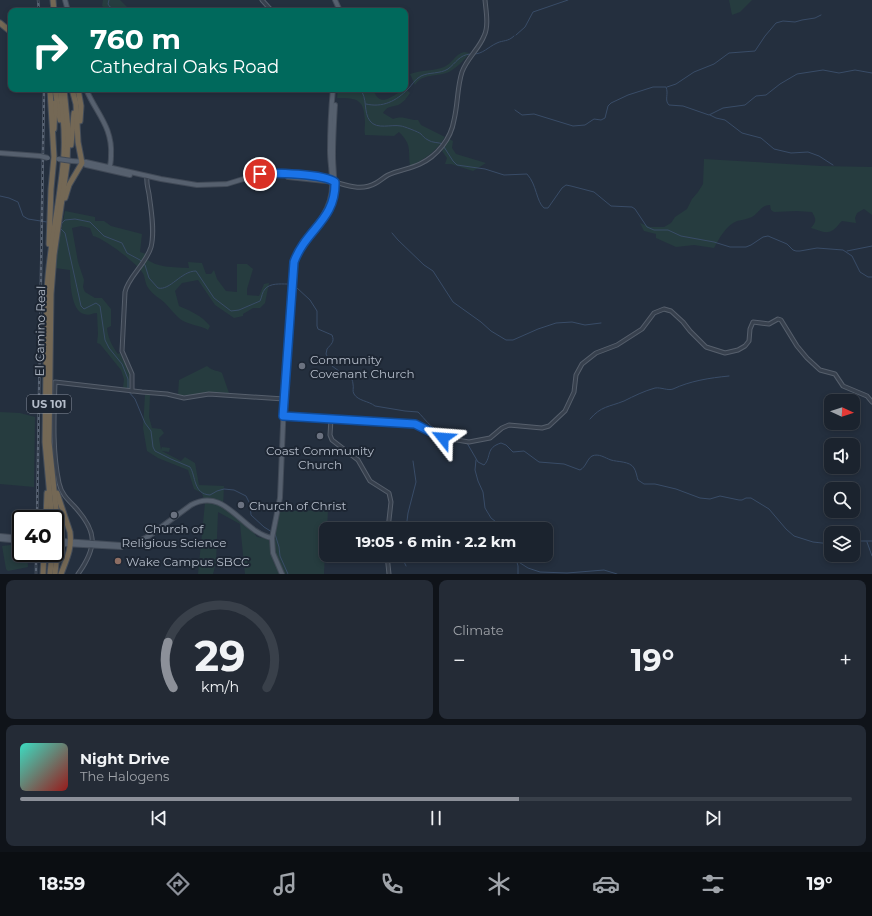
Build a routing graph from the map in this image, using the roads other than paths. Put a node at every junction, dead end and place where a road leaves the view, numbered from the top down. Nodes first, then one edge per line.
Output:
1 (262, 0) edge
2 (485, 0) edge
3 (269, 8) edge
4 (0, 23) edge
5 (0, 27) edge
6 (8, 30) edge
7 (8, 34) edge
8 (50, 92) edge
9 (55, 92) edge
10 (55, 92) edge
11 (60, 92) edge
12 (64, 92) edge
13 (73, 92) edge
14 (79, 92) edge
15 (87, 92) edge
16 (334, 92) edge
17 (74, 95) junction
18 (78, 142) junction
19 (53, 144) junction
20 (0, 153) edge
21 (64, 155) junction
22 (54, 159) junction
23 (82, 163) junction
24 (109, 168) junction
25 (66, 171) junction
26 (147, 177) junction
27 (333, 181) junction
28 (57, 218) junction
29 (55, 234) junction
30 (47, 291) junction
31 (129, 391) junction
32 (284, 399) junction
33 (872, 402) edge
34 (283, 416) junction
35 (331, 419) junction
36 (50, 450) junction
37 (46, 462) junction
38 (46, 510) edge
39 (51, 510) edge
40 (389, 522) edge
41 (272, 536) junction
42 (0, 538) edge
43 (12, 538) edge
44 (12, 540) edge
45 (64, 542) edge
46 (71, 543) junction
47 (92, 544) junction
48 (44, 562) edge
49 (51, 562) edge
50 (388, 562) edge
51 (44, 574) edge
52 (50, 574) edge
53 (54, 574) edge
54 (61, 574) edge
55 (78, 574) edge
56 (282, 574) edge
57 (389, 574) edge

1 - 3 street
2 - 27 street
4 - 6 highway
5 - 7 highway
8 - 19 highway
9 - 19 highway
10 - 21 highway
11 - 21 highway, El Camino Real / US 101
12 - 25 highway, El Camino Real / US 101
13 - 17 highway
14 - 18 highway
15 - 24 main road
16 - 27 main road
17 - 18 highway
17 - 25 highway
18 - 23 highway
19 - 22 highway
20 - 22 main road, bridge
21 - 28 highway, El Camino Real / US 101
22 - 23 main road, bridge
22 - 30 highway
23 - 24 main road
23 - 28 highway
24 - 26 main road
25 - 28 highway, El Camino Real / US 101
26 - 27 main road
26 - 31 street
27 - 32 main road
28 - 29 highway, El Camino Real / US 101
29 - 30 highway, El Camino Real / US 101
29 - 36 highway, El Camino Real / US 101
30 - 37 highway, El Camino Real / US 101
31 - 32 street
31 - 47 street
32 - 34 main road
33 - 35 street
34 - 35 street
34 - 41 main road
35 - 40 street
36 - 46 highway
36 - 53 highway, El Camino Real / US 101
37 - 38 highway
37 - 39 highway, El Camino Real / US 101
41 - 47 main road
41 - 56 main road
42 - 43 main road
42 - 44 main road
45 - 46 main road, bridge
46 - 47 main road
46 - 54 highway
47 - 55 street
48 - 51 highway
49 - 52 highway
50 - 57 street

